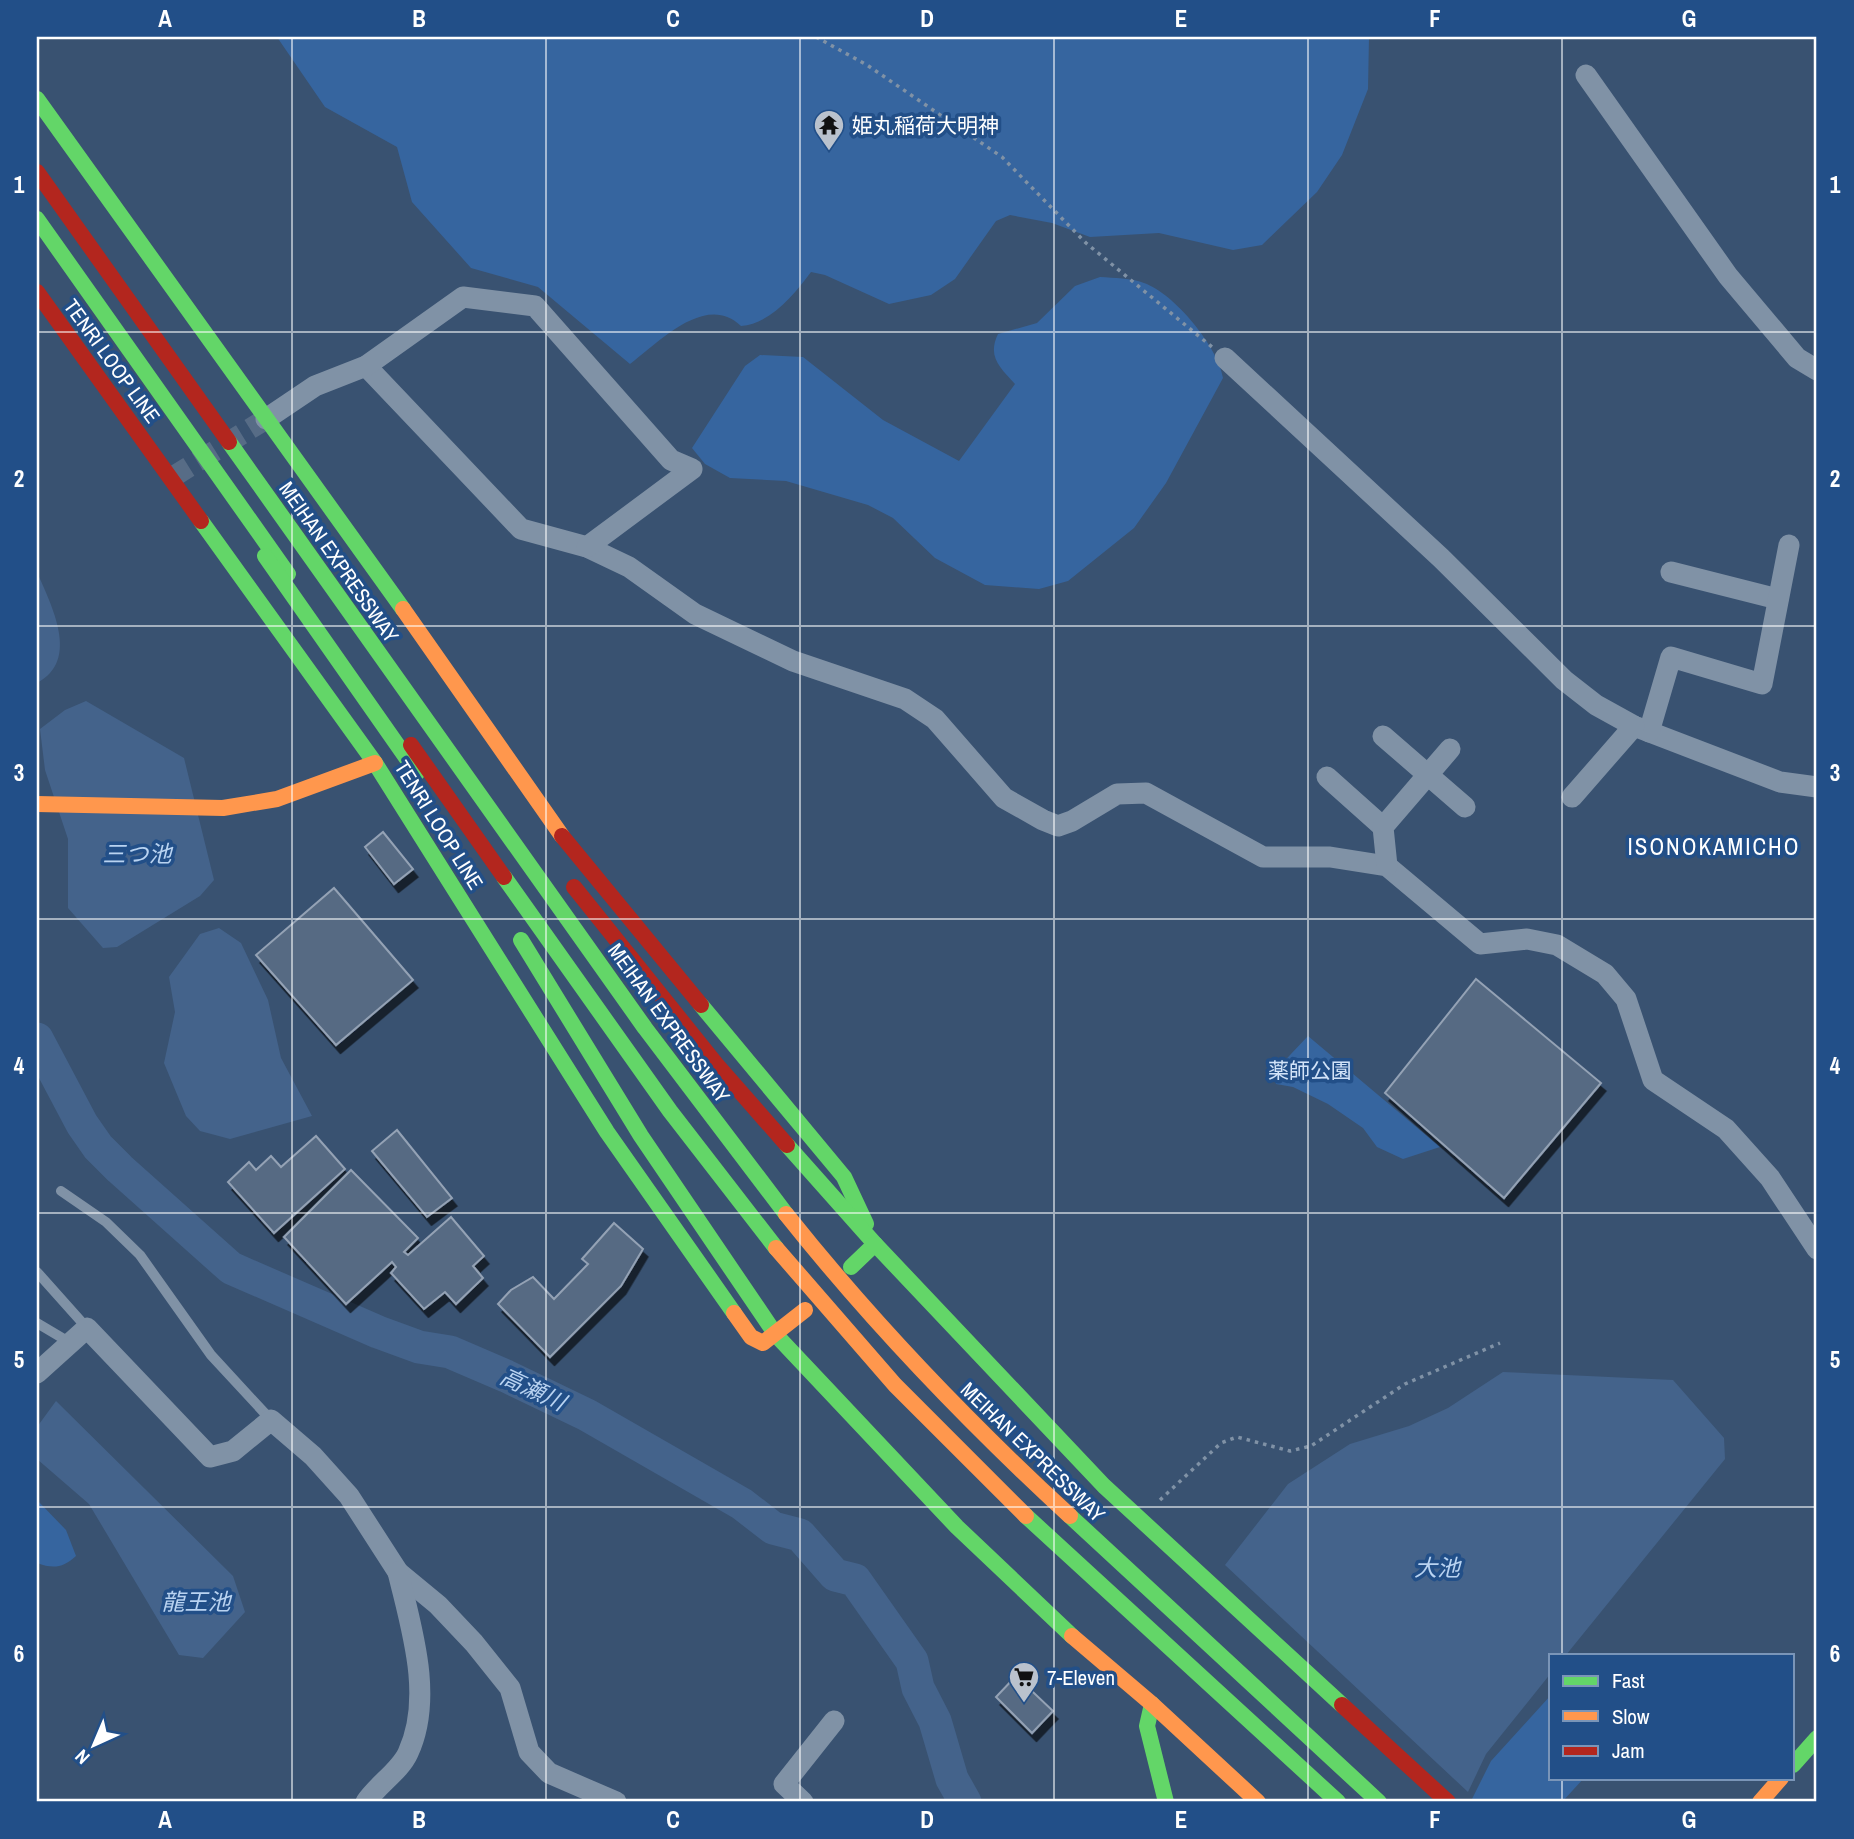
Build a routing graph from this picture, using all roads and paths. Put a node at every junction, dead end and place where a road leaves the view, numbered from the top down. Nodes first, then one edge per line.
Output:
1 (816, 37) edge
2 (1586, 75) dead end
3 (37, 99) edge
4 (37, 172) edge
5 (37, 219) edge
6 (37, 292) edge
7 (44, 317) edge
8 (1225, 358) joint
9 (366, 366) junction
10 (1817, 370) edge
11 (266, 419) junction
12 (185, 428) junction
13 (1789, 545) dead end
14 (587, 547) junction
15 (1671, 572) dead end
16 (324, 578) junction
17 (1778, 599) junction
18 (1642, 729) junction
19 (1383, 736) dead end
20 (1450, 749) dead end
21 (375, 763) junction
22 (1428, 774) junction
23 (1327, 777) dead end
24 (493, 785) dead end
25 (1817, 787) edge
26 (1572, 797) dead end
27 (38, 804) edge
28 (1465, 807) dead end
29 (1382, 827) junction
30 (1388, 866) junction
31 (561, 871) dead end
32 (483, 876) dead end
33 (511, 923) dead end
34 (61, 1191) dead end
35 (875, 1244) junction
36 (1817, 1250) edge
37 (851, 1267) dead end
38 (37, 1272) edge
39 (806, 1310) dead end
40 (37, 1322) edge
41 (87, 1328) junction
42 (776, 1335) junction
43 (69, 1342) junction
44 (1500, 1343) dead end
45 (37, 1373) edge
46 (271, 1420) junction
47 (1140, 1518) junction
48 (398, 1572) junction
49 (1152, 1704) junction
50 (834, 1721) dead end
51 (1817, 1738) edge
52 (1794, 1764) edge
53 (1780, 1780) edge
54 (366, 1802) edge
55 (616, 1802) edge
56 (803, 1802) edge
57 (1166, 1802) edge
58 (1258, 1802) edge
59 (1338, 1802) edge
60 (1379, 1802) edge
61 (1448, 1802) edge
62 (1760, 1802) edge

1 - 8 path
2 - 10 street
3 - 11 main road
4 - 16 main road, MEIHAN EXPRESSWAY
5 - 12 main road
6 - 7 main road, TENRI LOOP LINE
7 - 21 main road, TENRI LOOP LINE
8 - 18 street
9 - 11 street
9 - 14 street
9 - 14 street
11 - 35 main road
12 - 32 main road
12 - 59 main road
13 - 17 street
14 - 30 street
15 - 17 street
16 - 24 main road
16 - 60 main road, MEIHAN EXPRESSWAY
17 - 18 street
18 - 25 street
18 - 26 street
19 - 22 street
20 - 22 street
21 - 27 main road
21 - 42 main road, TENRI LOOP LINE
22 - 28 street
22 - 29 street
23 - 29 street
29 - 30 street
30 - 36 street
31 - 35 main road
33 - 42 main road
34 - 46 lane
35 - 37 main road
35 - 47 main road
38 - 41 lane
39 - 42 main road
40 - 43 lane
41 - 43 street
41 - 46 street
42 - 49 main road
43 - 45 street
44 - 47 path
46 - 48 street
47 - 61 main road
48 - 54 street
48 - 55 street
49 - 57 main road
49 - 58 main road
50 - 56 street
51 - 52 main road
53 - 62 main road

